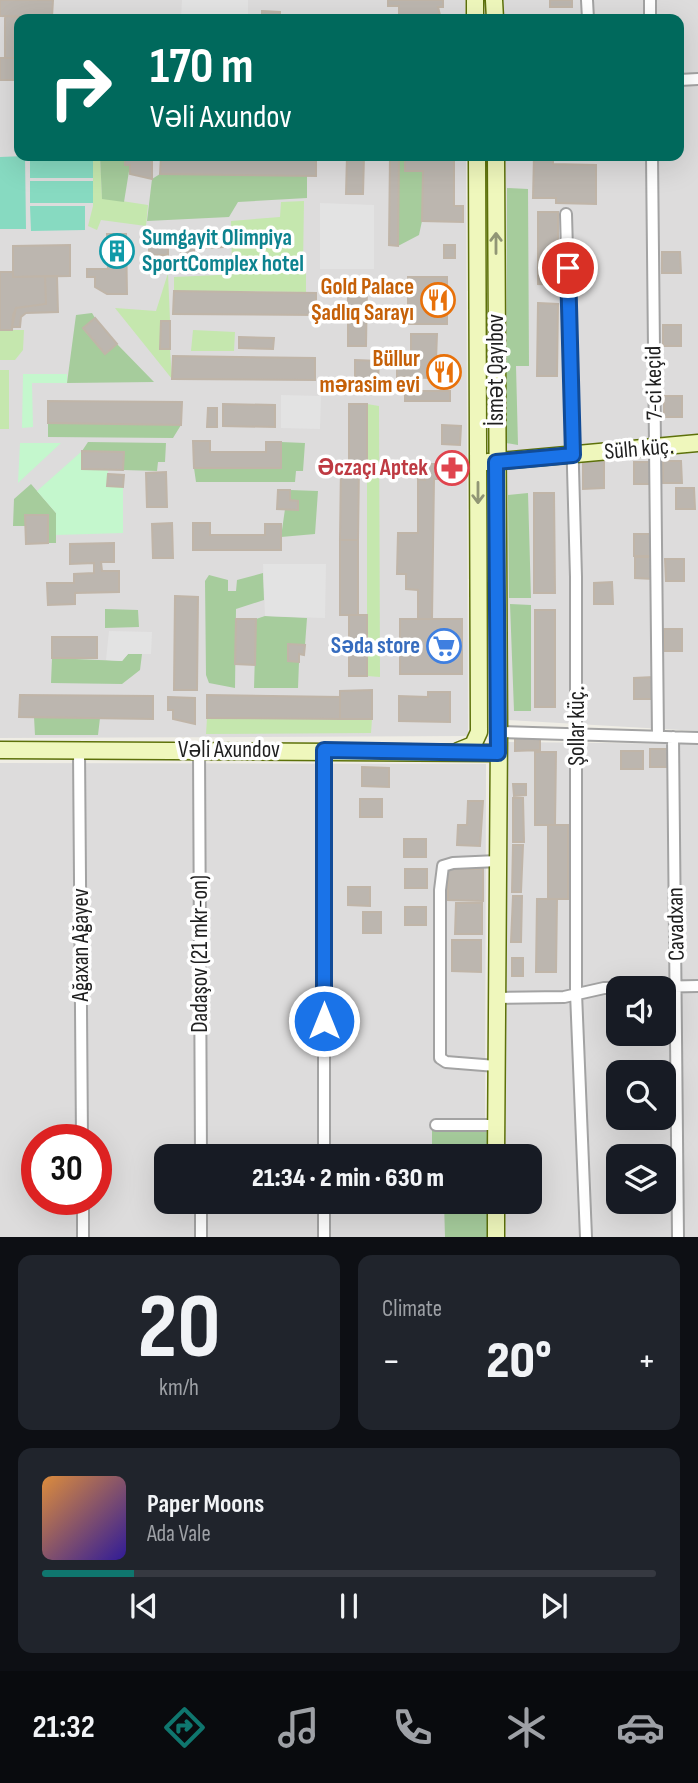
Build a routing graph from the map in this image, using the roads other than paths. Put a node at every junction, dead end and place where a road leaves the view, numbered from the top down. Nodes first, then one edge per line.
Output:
1 (477, 161) edge
2 (496, 161) edge
3 (652, 161) edge
4 (566, 214) dead end
5 (478, 269) junction
6 (496, 269) junction
7 (698, 443) edge
8 (655, 447) junction
9 (573, 455) junction
10 (496, 462) junction
11 (478, 463) junction
12 (479, 732) junction
13 (499, 732) junction
14 (578, 734) junction
15 (658, 737) junction
16 (673, 737) junction
17 (698, 738) edge
18 (0, 750) edge
19 (79, 750) junction
20 (199, 750) junction
21 (324, 750) junction
22 (458, 751) junction
23 (498, 753) junction
24 (498, 861) junction
25 (677, 986) junction
26 (698, 986) edge
27 (576, 993) junction
28 (498, 998) junction
29 (496, 1066) junction
30 (82, 1124) edge
31 (436, 1125) dead end
32 (496, 1125) junction
33 (201, 1144) edge
34 (324, 1144) edge
35 (496, 1144) edge
36 (201, 1214) edge
37 (324, 1214) edge
38 (496, 1214) edge
39 (83, 1215) edge
40 (83, 1237) edge
41 (201, 1237) edge
42 (324, 1237) edge
43 (496, 1237) edge
44 (586, 1237) edge
45 (678, 1237) edge

1 - 5 street, İsmət Qayıbov
6 -> 2 street, İsmət Qayıbov
3 - 8 street, 7-ci keçid
4 - 9 street, Şollar küç.
5 - 6 street
5 - 11 street, İsmət Qayıbov
6 - 10 street, İsmət Qayıbov
7 - 8 street, Sülh küç.
8 - 9 street, Sülh küç.
8 - 15 street, 7-ci keçid
9 - 10 street, Sülh küç.
9 - 14 street, Şollar küç.
10 - 11 street, Sülh küç.
10 - 13 street, İsmət Qayıbov
11 -> 12 street, İsmət Qayıbov
12 - 13 street
12 - 22 street
12 - 23 street
13 - 14 street
13 - 23 street, İsmət Qayıbov
14 - 15 street
14 - 27 street, Şollar küç.
15 - 16 street
16 - 17 street
16 - 25 street, Cavadxan
18 - 19 street, Vəli Axundov
19 - 20 street, Vəli Axundov
19 - 30 street, Ağaxan Ağayev
20 - 21 street, Vəli Axundov
20 - 33 street, Dadaşov (21 mkr-on)
21 - 22 street, Vəli Axundov
21 - 34 street
22 - 23 street, Vəli Axundov
23 - 24 street
24 - 28 street
24 - 29 street
25 - 26 street
25 - 27 street
25 - 45 street, Cavadxan
27 - 28 street
27 - 44 street, Şollar küç.
28 - 29 street
29 - 32 street
31 - 32 street
32 - 35 street
36 - 41 street
37 - 42 street
38 - 43 street
39 - 40 street

